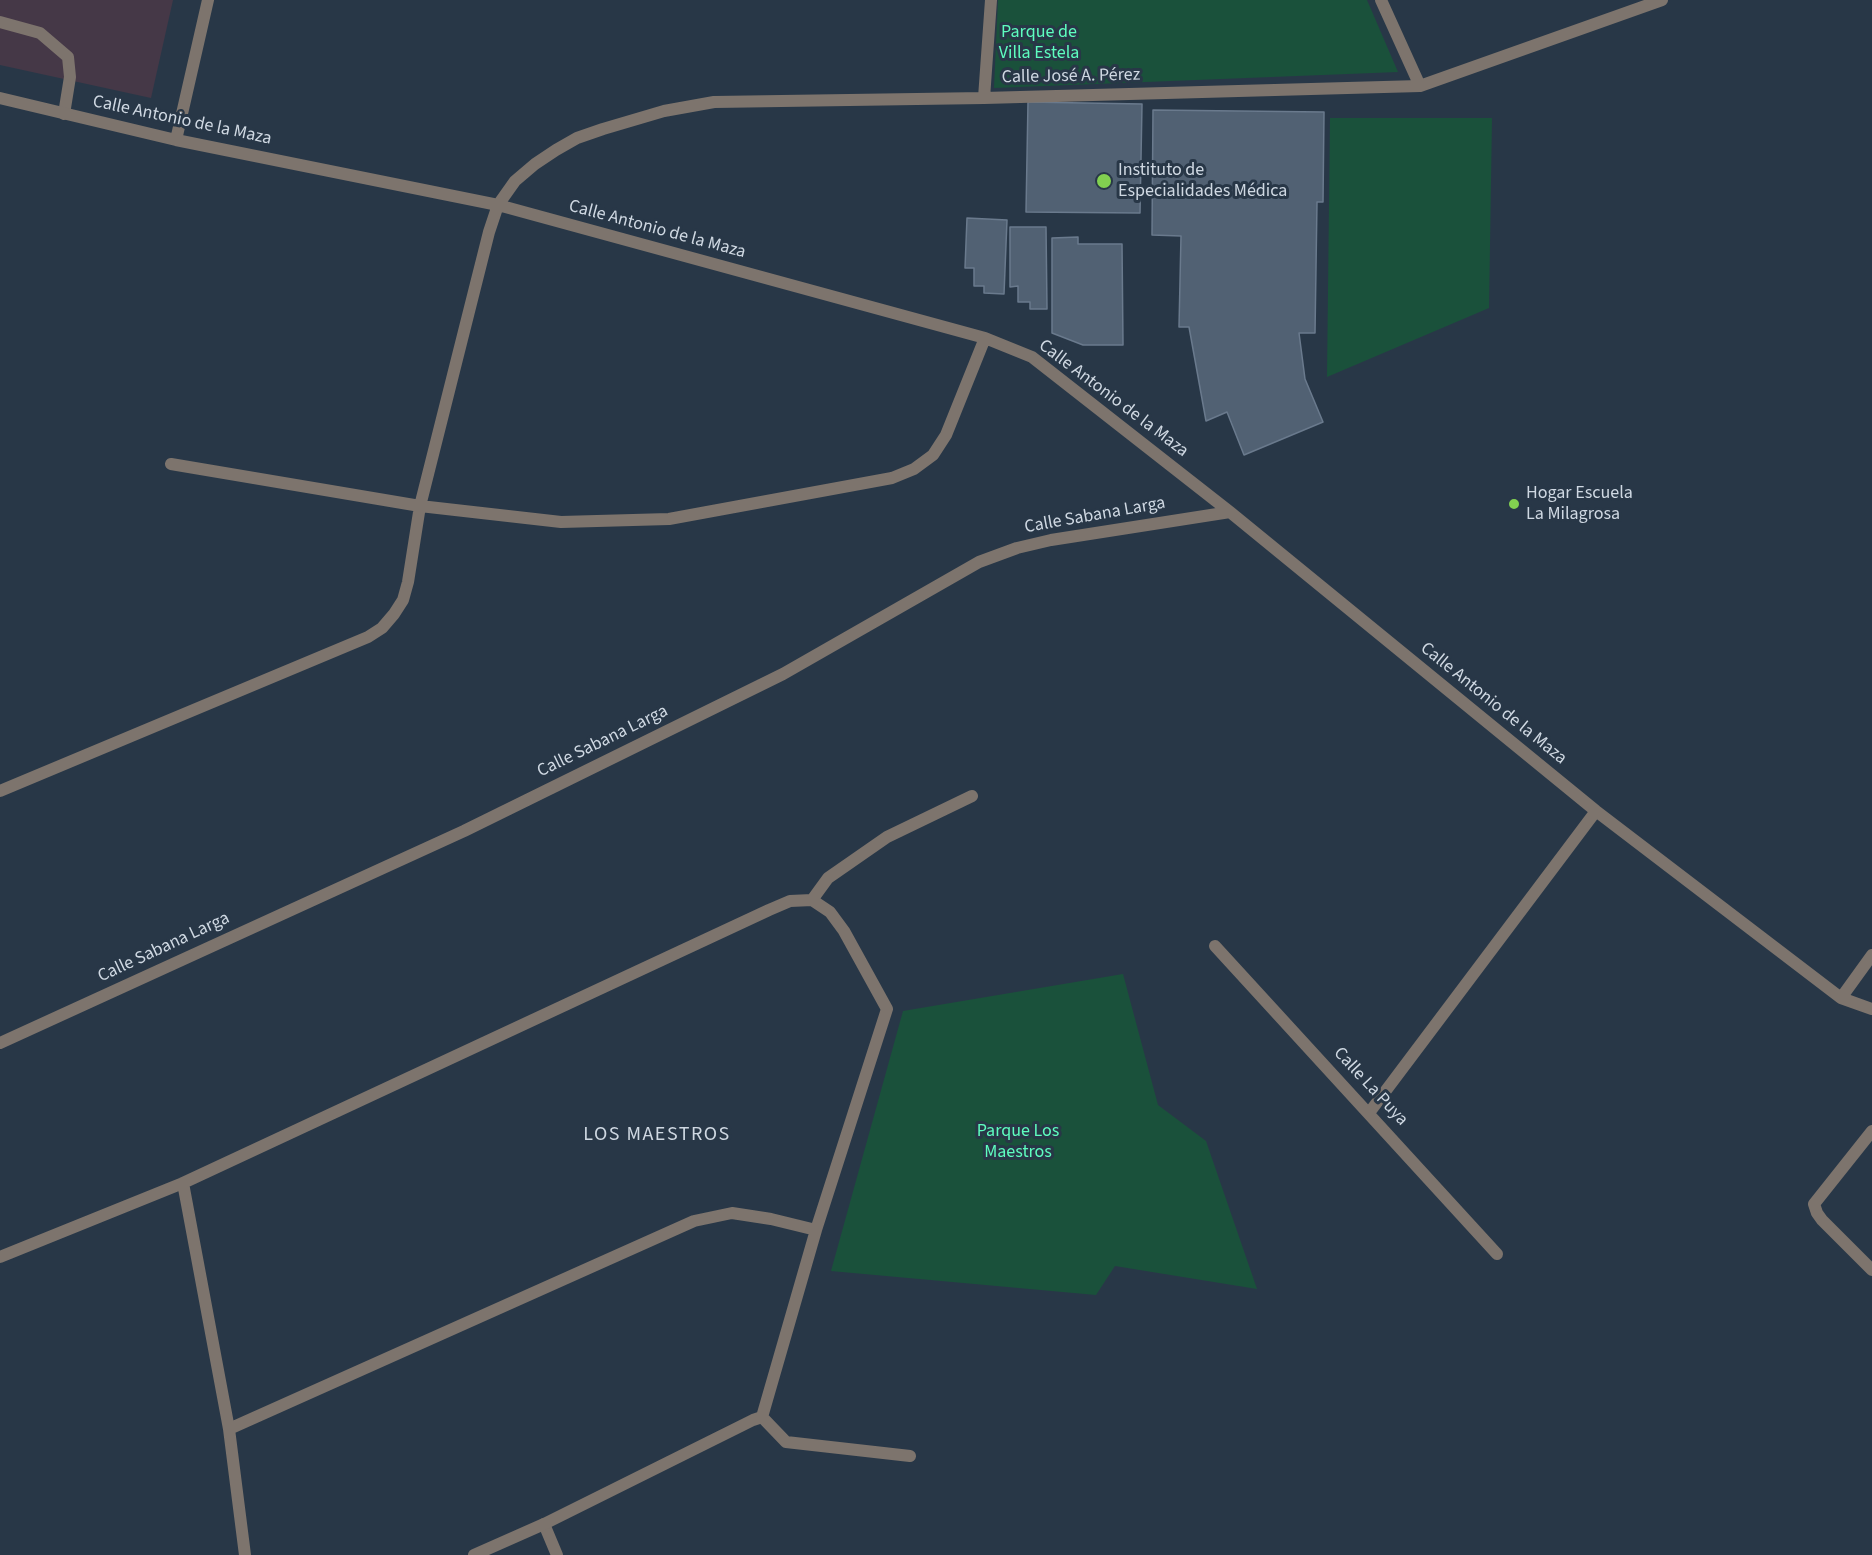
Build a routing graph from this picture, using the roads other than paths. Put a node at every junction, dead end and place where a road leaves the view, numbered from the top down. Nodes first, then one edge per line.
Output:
1 (208, 0) edge
2 (991, 0) edge
3 (1381, 0) edge
4 (1662, 0) edge
5 (0, 22) edge
6 (1420, 86) junction
7 (0, 98) edge
8 (984, 98) junction
9 (64, 114) junction
10 (176, 140) junction
11 (498, 205) junction
12 (985, 338) junction
13 (171, 464) dead end
14 (420, 506) junction
15 (1230, 512) junction
16 (0, 791) edge
17 (972, 796) dead end
18 (1596, 811) junction
19 (812, 900) junction
20 (1215, 946) dead end
21 (1872, 955) edge
22 (1841, 998) junction
23 (1872, 1009) edge
24 (0, 1043) edge
25 (1369, 1113) junction
26 (1872, 1131) edge
27 (183, 1183) junction
28 (816, 1230) junction
29 (1497, 1254) dead end
30 (0, 1257) edge
31 (1872, 1270) edge
32 (762, 1417) junction
33 (229, 1430) junction
34 (910, 1456) dead end
35 (544, 1524) junction
36 (245, 1555) edge
37 (474, 1555) edge
38 (557, 1555) edge

1 - 10 street
2 - 8 street
3 - 6 street
4 - 6 street, Calle José A. Pérez
5 - 9 street
6 - 8 street, Calle José A. Pérez
7 - 9 street, Calle Antonio de la Maza
8 - 11 street, Calle José A. Pérez
9 - 10 street, Calle Antonio de la Maza
10 - 11 street, Calle Antonio de la Maza
11 - 12 street, Calle Antonio de la Maza
11 - 14 street, Calle José A. Pérez
12 - 14 street
12 - 15 street, Calle Antonio de la Maza
13 - 14 street
14 - 16 street, Calle José A. Pérez
15 - 18 street, Calle Antonio de la Maza
15 - 24 street, Calle Sabana Larga
17 - 19 street
18 - 22 street, Calle Antonio de la Maza
18 - 25 street
19 - 27 street
19 - 28 street
20 - 25 street, Calle La Puya
21 - 22 street
22 - 23 street, Calle Antonio de la Maza
25 - 29 street, Calle La Puya
26 - 31 street
27 - 30 street
27 - 33 street
28 - 32 street
28 - 33 street
32 - 34 street
32 - 35 street
33 - 36 street
35 - 37 street
35 - 38 street

